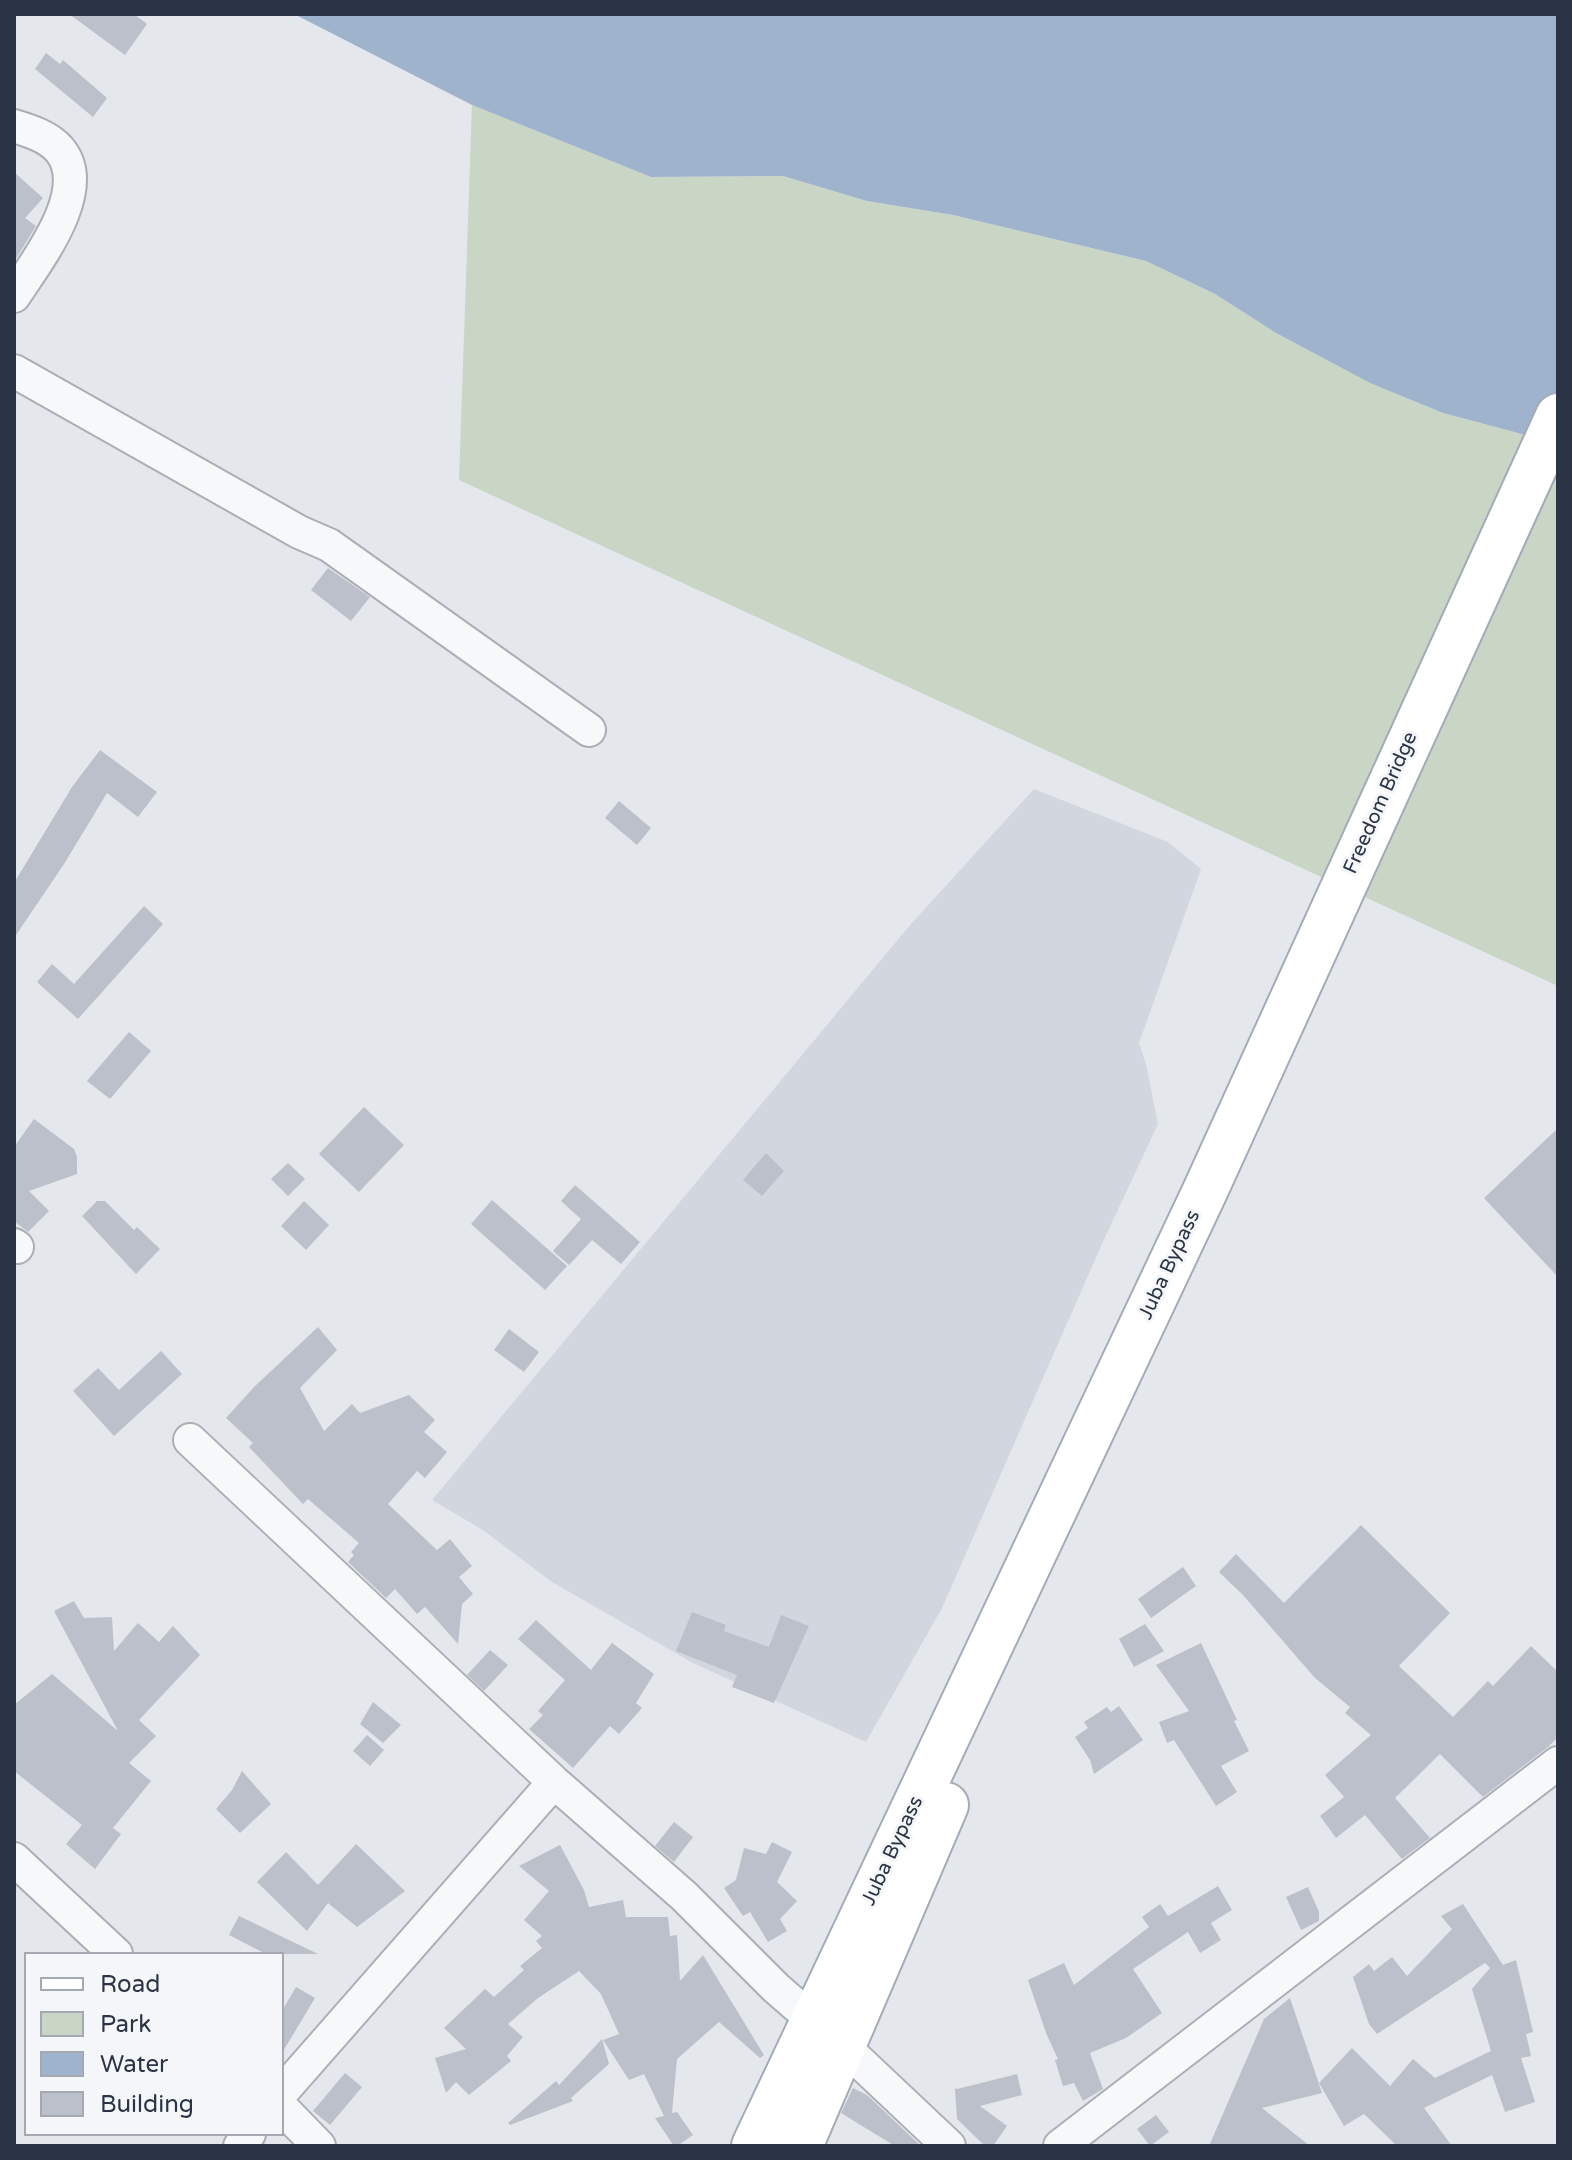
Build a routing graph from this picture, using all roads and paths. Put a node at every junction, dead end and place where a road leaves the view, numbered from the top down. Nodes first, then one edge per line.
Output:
1 (14, 126) edge
2 (14, 296) edge
3 (14, 371) edge
4 (1558, 416) edge
5 (589, 730) dead end
6 (1205, 1191) joint
7 (190, 1440) dead end
8 (1558, 1763) edge
9 (554, 1782) junction
10 (14, 1859) edge
11 (114, 1952) edge
12 (829, 2034) junction
13 (284, 2090) edge
14 (284, 2110) edge
15 (319, 2146) edge
16 (754, 2146) edge
17 (800, 2146) edge
18 (949, 2146) edge
19 (1060, 2146) edge

1 - 2 street
3 - 5 street
4 - 6 main road, Freedom Bridge
6 - 12 main road, Juba Bypass
7 - 9 street
8 - 19 street
9 - 12 street
9 - 13 street
10 - 11 street
12 - 16 main road, Juba Bypass
12 - 17 main road, Juba Bypass
12 - 18 street
14 - 15 street

